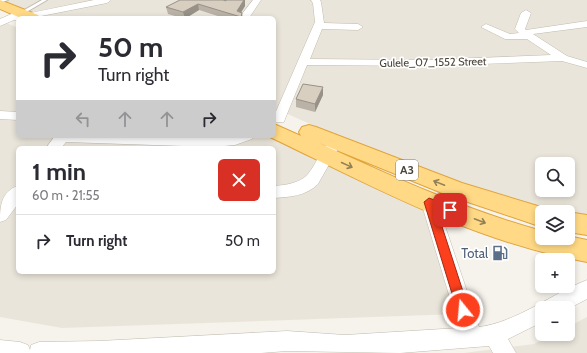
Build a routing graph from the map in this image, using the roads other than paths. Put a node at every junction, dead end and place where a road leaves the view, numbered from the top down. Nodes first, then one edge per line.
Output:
1 (45, 0) edge
2 (107, 0) edge
3 (257, 0) edge
4 (316, 1) edge
5 (11, 13) edge
6 (526, 13) dead end
7 (245, 16) edge
8 (587, 24) edge
9 (319, 26) junction
10 (358, 27) dead end
11 (486, 27) dead end
12 (525, 34) junction
13 (563, 58) junction
14 (304, 62) junction
15 (587, 65) edge
16 (0, 115) edge
17 (16, 116) edge
18 (276, 123) edge
19 (62, 138) edge
20 (93, 138) edge
21 (240, 138) edge
22 (55, 146) edge
23 (330, 149) junction
24 (276, 192) edge
25 (16, 195) edge
26 (429, 202) junction
27 (0, 215) edge
28 (535, 215) edge
29 (575, 223) edge
30 (587, 225) edge
31 (587, 251) edge
32 (587, 289) edge
33 (564, 301) edge
34 (535, 315) edge
35 (494, 335) junction
36 (472, 338) junction
37 (287, 347) edge
38 (347, 350) edge
39 (0, 351) edge
40 (20, 353) edge
41 (39, 353) edge
42 (506, 353) edge

1 - 5 lane
2 - 5 street
3 - 7 street
4 - 9 street
6 - 12 street
8 - 12 street
9 - 10 street
9 - 14 street
11 - 12 street
12 - 13 street
13 - 14 street, Gulele_07_1552 Street
13 - 15 street
14 - 18 street
16 - 17 street
18 - 23 highway, A3
19 - 22 street
20 - 21 street
23 - 24 street
23 -> 26 highway, A3
28 -> 23 highway, A3
25 - 27 street
26 -> 31 highway, A3
26 - 36 street
29 - 30 highway
32 - 33 street
34 - 35 street
35 - 36 street
35 - 42 street
36 - 38 street
37 - 38 street
37 - 41 street
39 - 40 street

